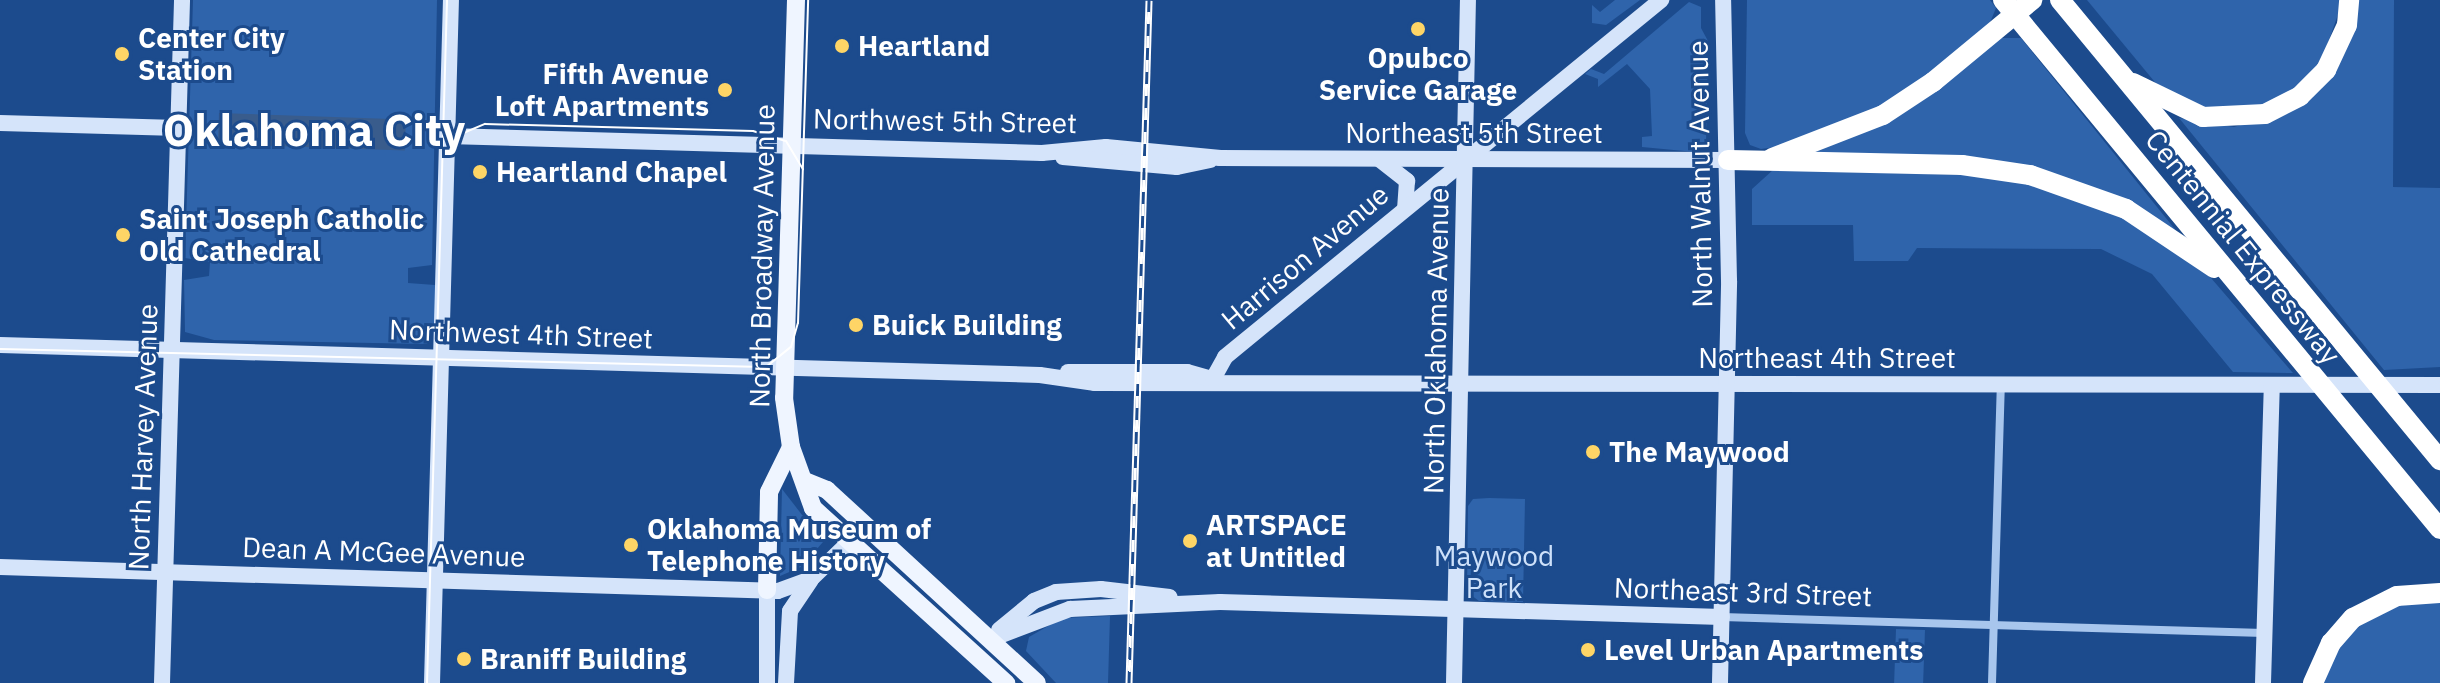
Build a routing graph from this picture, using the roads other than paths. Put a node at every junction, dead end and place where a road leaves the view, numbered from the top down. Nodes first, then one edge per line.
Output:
1 (182, 0) edge
2 (451, 0) edge
3 (796, 0) edge
4 (1468, 0) edge
5 (1661, 0) edge
6 (2003, 0) edge
7 (2032, 0) edge
8 (2060, 0) edge
9 (2349, 0) edge
10 (1725, 3) edge
11 (2122, 76) junction
12 (0, 123) edge
13 (178, 128) junction
14 (448, 136) junction
15 (792, 145) junction
16 (1106, 147) joint
17 (1042, 153) junction
18 (1220, 158) junction
19 (1379, 159) junction
20 (1466, 159) junction
21 (1728, 160) junction
22 (1766, 160) junction
23 (1405, 208) junction
24 (2248, 295) junction
25 (0, 345) edge
26 (172, 350) junction
27 (441, 357) junction
28 (785, 368) junction
29 (1213, 379) junction
30 (1462, 382) junction
31 (1728, 384) junction
32 (2001, 385) junction
33 (2440, 385) edge
34 (2272, 386) junction
35 (791, 447) junction
36 (2440, 460) edge
37 (805, 481) junction
38 (861, 522) junction
39 (2440, 529) edge
40 (846, 538) junction
41 (0, 567) edge
42 (165, 572) junction
43 (811, 579) junction
44 (435, 580) junction
45 (767, 590) junction
46 (2440, 593) edge
47 (1220, 602) junction
48 (1456, 610) junction
49 (1722, 617) junction
50 (1994, 625) junction
51 (2264, 633) junction
52 (991, 639) junction
53 (975, 654) junction
54 (162, 683) edge
55 (432, 683) edge
56 (767, 683) edge
57 (786, 683) edge
58 (1006, 683) edge
59 (1037, 683) edge
60 (1454, 683) edge
61 (1720, 683) edge
62 (1992, 683) edge
63 (2263, 683) edge
64 (2313, 683) edge

1 - 13 street, North Harvey Avenue
2 - 14 street
3 - 15 main road, North Broadway Avenue
4 - 20 street, North Oklahoma Avenue
5 - 20 street, Harrison Avenue
6 - 24 highway, Centennial Expressway
7 - 22 highway
8 - 11 highway, Centennial Expressway
9 - 11 highway
10 - 21 street, North Walnut Avenue
11 - 36 highway, Centennial Expressway
12 - 13 street
13 - 26 street, North Harvey Avenue
14 - 15 street, Northwest 5th Street
14 - 27 street
15 - 17 street, Northwest 5th Street
15 - 28 main road, North Broadway Avenue
16 - 17 street, Northwest 5th Street
16 - 18 street, Northeast 5th Street
17 - 18 street, Northeast 5th Street
18 - 19 street, Northeast 5th Street
19 - 20 street, Northeast 5th Street
19 - 23 street
20 - 21 street, Northeast 5th Street
20 - 23 street, Harrison Avenue
20 - 30 street, North Oklahoma Avenue
21 - 22 highway
21 - 31 street, North Walnut Avenue
22 - 24 highway
23 - 29 street, Harrison Avenue
24 - 39 highway, Centennial Expressway
25 - 26 street, Northwest 4th Street
26 - 27 street, Northwest 4th Street
26 - 42 street, North Harvey Avenue
27 - 28 street, Northwest 4th Street
27 - 44 street
28 - 29 street, Northwest 4th Street
28 - 35 main road, North Broadway Avenue
29 - 30 street, Northeast 4th Street
30 - 31 street, Northeast 4th Street
30 - 48 street, North Oklahoma Avenue
31 - 32 street, Northeast 4th Street
31 - 49 street, North Walnut Avenue
32 - 34 street, Northeast 4th Street
32 - 50 street
33 - 34 street, Northeast 4th Street
34 - 51 street
35 - 37 main road, North Broadway Avenue
35 - 45 main road
37 - 38 main road
37 - 40 main road, North Broadway Avenue
38 - 40 street, Dean A McGee Avenue
38 - 52 main road
40 - 43 street, Dean A McGee Avenue
40 - 45 street, Dean A McGee Avenue
40 - 53 main road, North Broadway Avenue
41 - 42 street, Dean A McGee Avenue
42 - 44 street, Dean A McGee Avenue
42 - 54 street, North Harvey Avenue
43 - 45 street, Dean A McGee Avenue
43 - 57 street
44 - 45 street, Dean A McGee Avenue
44 - 55 street
45 - 56 street
46 - 64 highway
47 - 48 street, Northeast 3rd Street
47 - 52 street, Northeast 3rd Street
47 - 52 street, Northeast 3rd Street
48 - 49 street, Northeast 3rd Street
48 - 60 street, North Oklahoma Avenue
49 - 50 street, Northeast 3rd Street
49 - 61 street, North Walnut Avenue
50 - 51 street, Northeast 3rd Street
50 - 62 street
51 - 63 street
52 - 53 street, Northeast 3rd Street
52 - 59 main road
53 - 58 main road, North Broadway Avenue

